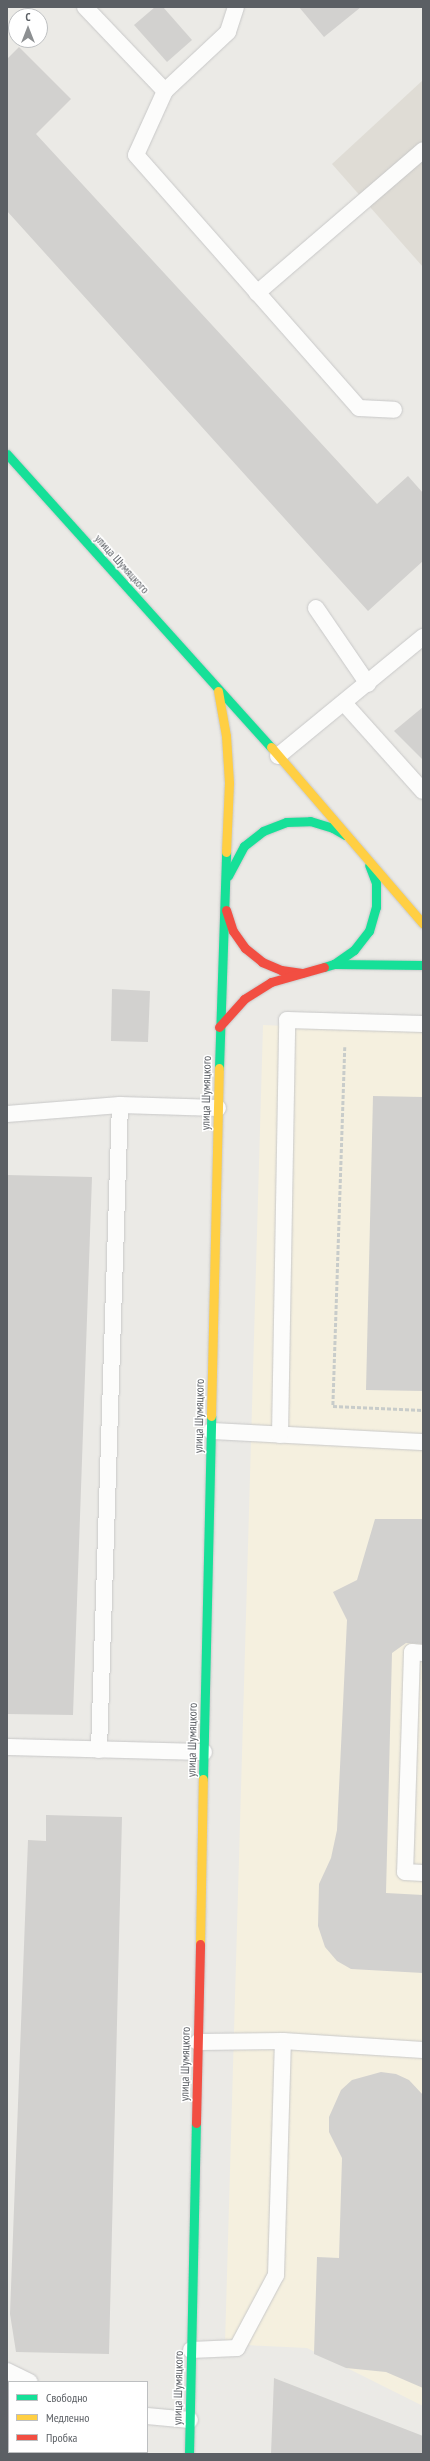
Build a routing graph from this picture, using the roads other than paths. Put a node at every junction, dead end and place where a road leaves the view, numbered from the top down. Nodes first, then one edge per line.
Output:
1 (84, 7) edge
2 (236, 7) edge
3 (165, 91) junction
4 (423, 150) edge
5 (257, 293) junction
6 (394, 410) dead end
7 (7, 454) edge
8 (316, 608) dead end
9 (423, 637) edge
10 (368, 684) junction
11 (218, 691) junction
12 (344, 703) junction
13 (278, 756) junction
14 (423, 791) edge
15 (353, 841) junction
16 (368, 860) junction
17 (224, 885) junction
18 (423, 924) edge
19 (334, 964) junction
20 (423, 965) edge
21 (302, 973) junction
22 (423, 1024) edge
23 (219, 1027) junction
24 (120, 1105) junction
25 (218, 1108) junction
26 (7, 1114) edge
27 (211, 1431) junction
28 (280, 1436) junction
29 (423, 1442) edge
30 (423, 1653) edge
31 (7, 1747) edge
32 (99, 1750) junction
33 (204, 1752) junction
34 (423, 1873) edge
35 (283, 2041) junction
36 (198, 2042) junction
37 (423, 2050) edge
38 (191, 2350) junction
39 (7, 2372) edge
40 (28, 2381) edge
41 (148, 2416) edge
42 (190, 2420) junction
43 (189, 2454) edge

1 - 3 lane
2 - 3 lane
3 - 5 lane
4 - 5 lane
5 - 6 lane
7 - 11 street, улица Шумяцкого
8 - 10 lane
9 - 10 lane
10 - 12 lane
11 - 13 street, улица Шумяцкого
11 - 17 street
12 - 13 lane
12 - 14 lane
13 - 15 street, улица Шумяцкого
15 - 16 street, улица Шумяцкого
15 - 17 street
16 - 18 street, улица Шумяцкого
16 - 19 street
17 - 21 street
17 - 23 street, улица Шумяцкого
19 - 20 street
19 - 21 street
21 - 23 street
22 - 28 lane
23 - 25 street, улица Шумяцкого
24 - 25 lane
24 - 26 lane
24 - 32 lane
25 - 27 street, улица Шумяцкого
27 - 28 lane
27 - 33 street, улица Шумяцкого
28 - 29 lane
30 - 34 lane
31 - 32 lane
32 - 33 lane
33 - 36 street, улица Шумяцкого
35 - 36 lane
35 - 37 lane
35 - 38 lane
36 - 38 street, улица Шумяцкого
38 - 42 street, улица Шумяцкого
39 - 40 lane
41 - 42 lane
42 - 43 street, улица Шумяцкого

